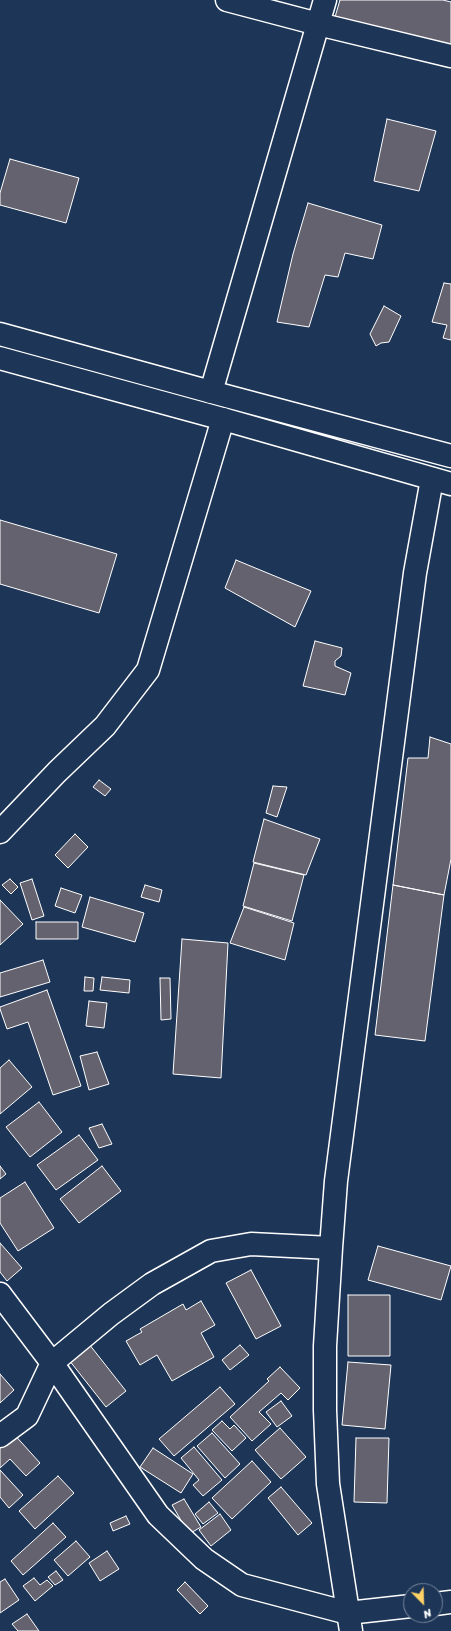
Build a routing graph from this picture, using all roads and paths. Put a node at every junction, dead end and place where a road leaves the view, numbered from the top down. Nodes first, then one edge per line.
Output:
1 (227, 0) edge
2 (325, 0) edge
3 (318, 24) junction
4 (451, 56) edge
5 (0, 334) edge
6 (0, 358) edge
7 (211, 392) junction
8 (222, 419) junction
9 (451, 456) edge
10 (442, 481) edge
11 (0, 832) edge
12 (331, 1248) junction
13 (0, 1294) edge
14 (52, 1363) junction
15 (0, 1436) edge
16 (403, 1608) edge
17 (350, 1622) edge

1 - 3 street
2 - 3 street
3 - 4 street
3 - 7 street
5 - 7 street
6 - 8 street
7 - 9 street
8 - 10 street
8 - 11 street
10 - 12 street
12 - 14 street
12 - 17 street
13 - 14 street
14 - 15 street
14 - 17 street
16 - 17 street

